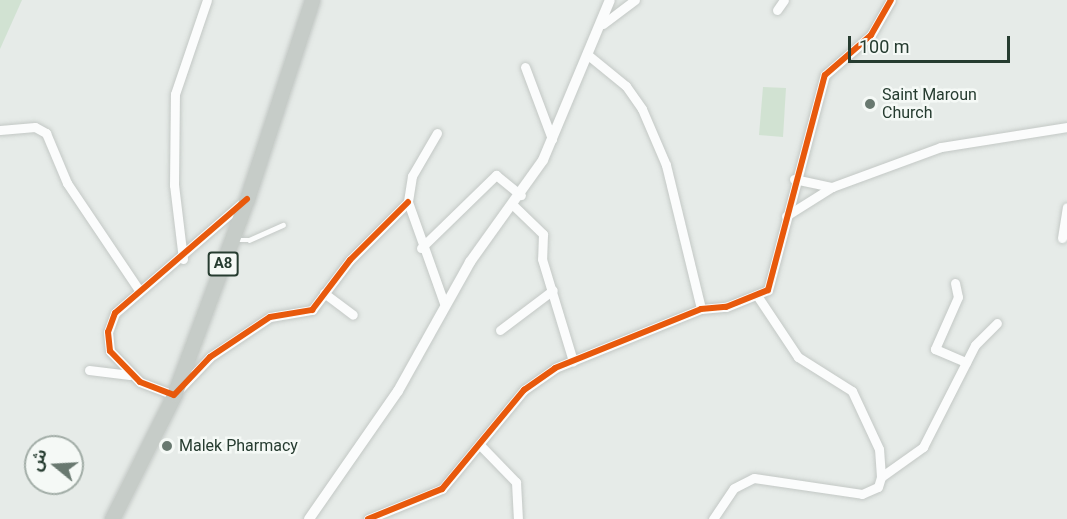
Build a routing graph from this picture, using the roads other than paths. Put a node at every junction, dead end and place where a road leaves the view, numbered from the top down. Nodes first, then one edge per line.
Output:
1 (207, 0) edge
2 (312, 0) edge
3 (610, 0) edge
4 (635, 0) edge
5 (784, 0) edge
6 (891, 0) edge
7 (777, 10) dead end
8 (603, 24) junction
9 (588, 55) junction
10 (525, 67) dead end
11 (1067, 127) edge
12 (0, 130) edge
13 (437, 133) dead end
14 (552, 139) junction
15 (794, 179) junction
16 (832, 187) junction
17 (521, 195) junction
18 (247, 199) junction
19 (408, 202) junction
20 (513, 205) junction
21 (1067, 207) edge
22 (786, 216) junction
23 (283, 225) dead end
24 (1062, 238) dead end
25 (231, 240) junction
26 (421, 248) junction
27 (183, 259) junction
28 (955, 283) dead end
29 (139, 290) junction
30 (553, 290) junction
31 (324, 293) junction
32 (758, 297) junction
33 (444, 303) junction
34 (701, 309) junction
35 (353, 315) dead end
36 (997, 323) dead end
37 (500, 330) dead end
38 (573, 361) junction
39 (966, 362) junction
40 (89, 370) dead end
41 (130, 375) junction
42 (174, 395) junction
43 (480, 445) junction
44 (881, 477) junction
45 (385, 517) edge
46 (112, 519) edge
47 (309, 519) edge
48 (368, 519) edge
49 (518, 519) edge
50 (712, 519) edge

1 - 27 street
2 - 18 highway, A8
3 - 8 street
4 - 8 street
5 - 7 street
6 - 15 street
8 - 9 street
9 - 14 street
9 - 34 street
10 - 14 street
11 - 16 street
12 - 29 street
13 - 19 street
14 - 17 street
15 - 16 street
15 - 22 street
16 - 22 street
17 - 20 street
17 - 26 street
18 - 25 highway, A8
18 - 27 street
19 - 26 street
19 - 31 street
20 - 30 street
20 - 33 street
21 - 24 street
22 - 32 street
23 - 25 lane
25 - 42 highway, A8
26 - 33 street
27 - 29 street
28 - 39 street
29 - 41 street
30 - 37 street
30 - 38 street
31 - 35 street
31 - 42 street
32 - 34 street
32 - 44 street
33 - 47 street
34 - 38 street
36 - 39 street
38 - 43 street
39 - 44 street
40 - 41 street
41 - 42 street
42 - 46 highway, A8
43 - 45 street
43 - 49 street
44 - 50 street
45 - 48 street

